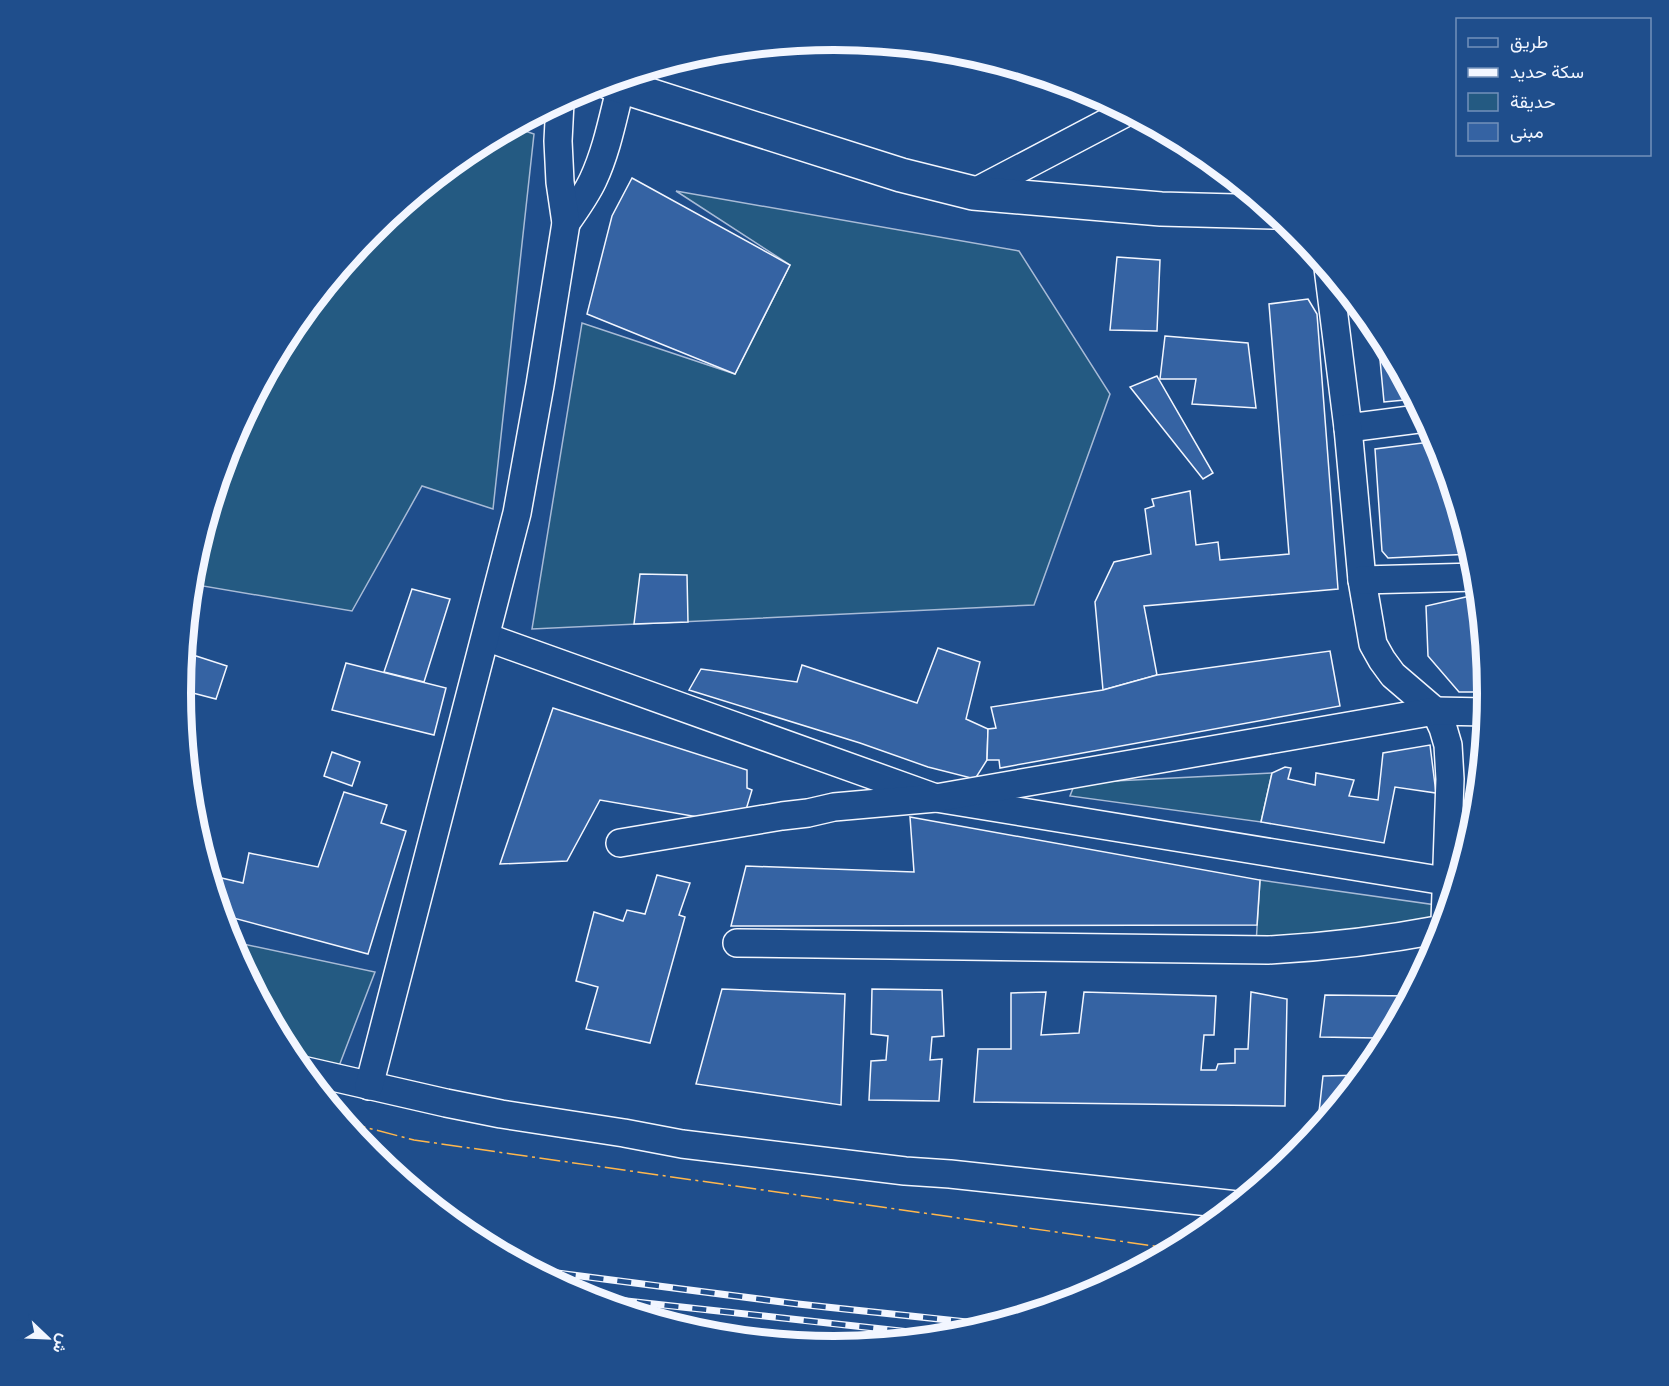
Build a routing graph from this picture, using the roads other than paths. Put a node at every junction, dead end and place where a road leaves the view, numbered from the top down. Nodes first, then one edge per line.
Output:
1 (621, 86) edge
2 (613, 89) edge
3 (560, 111) edge
4 (1120, 116) edge
5 (973, 193) junction
6 (1262, 212) edge
7 (566, 223) junction
8 (1330, 283) edge
9 (1417, 419) edge
10 (1347, 428) junction
11 (1467, 576) edge
12 (1362, 580) junction
13 (486, 637) junction
14 (1435, 711) junction
15 (1478, 712) edge
16 (936, 798) junction
17 (620, 843) dead end
18 (1452, 874) edge
19 (1450, 882) edge
20 (1432, 931) edge
21 (737, 943) dead end
22 (315, 1073) edge
23 (369, 1086) junction
24 (1226, 1204) edge

1 - 5 main road
2 - 7 street
3 - 7 street
4 - 5 street
5 - 6 main road
7 - 13 street
8 - 10 street
9 - 10 street
10 - 12 street
11 - 12 street
12 - 14 street
13 - 16 street
13 - 23 street
14 - 15 street
14 - 16 street
14 - 18 street
16 - 17 street
16 - 19 street
20 - 21 street
22 - 23 street
23 - 24 street

